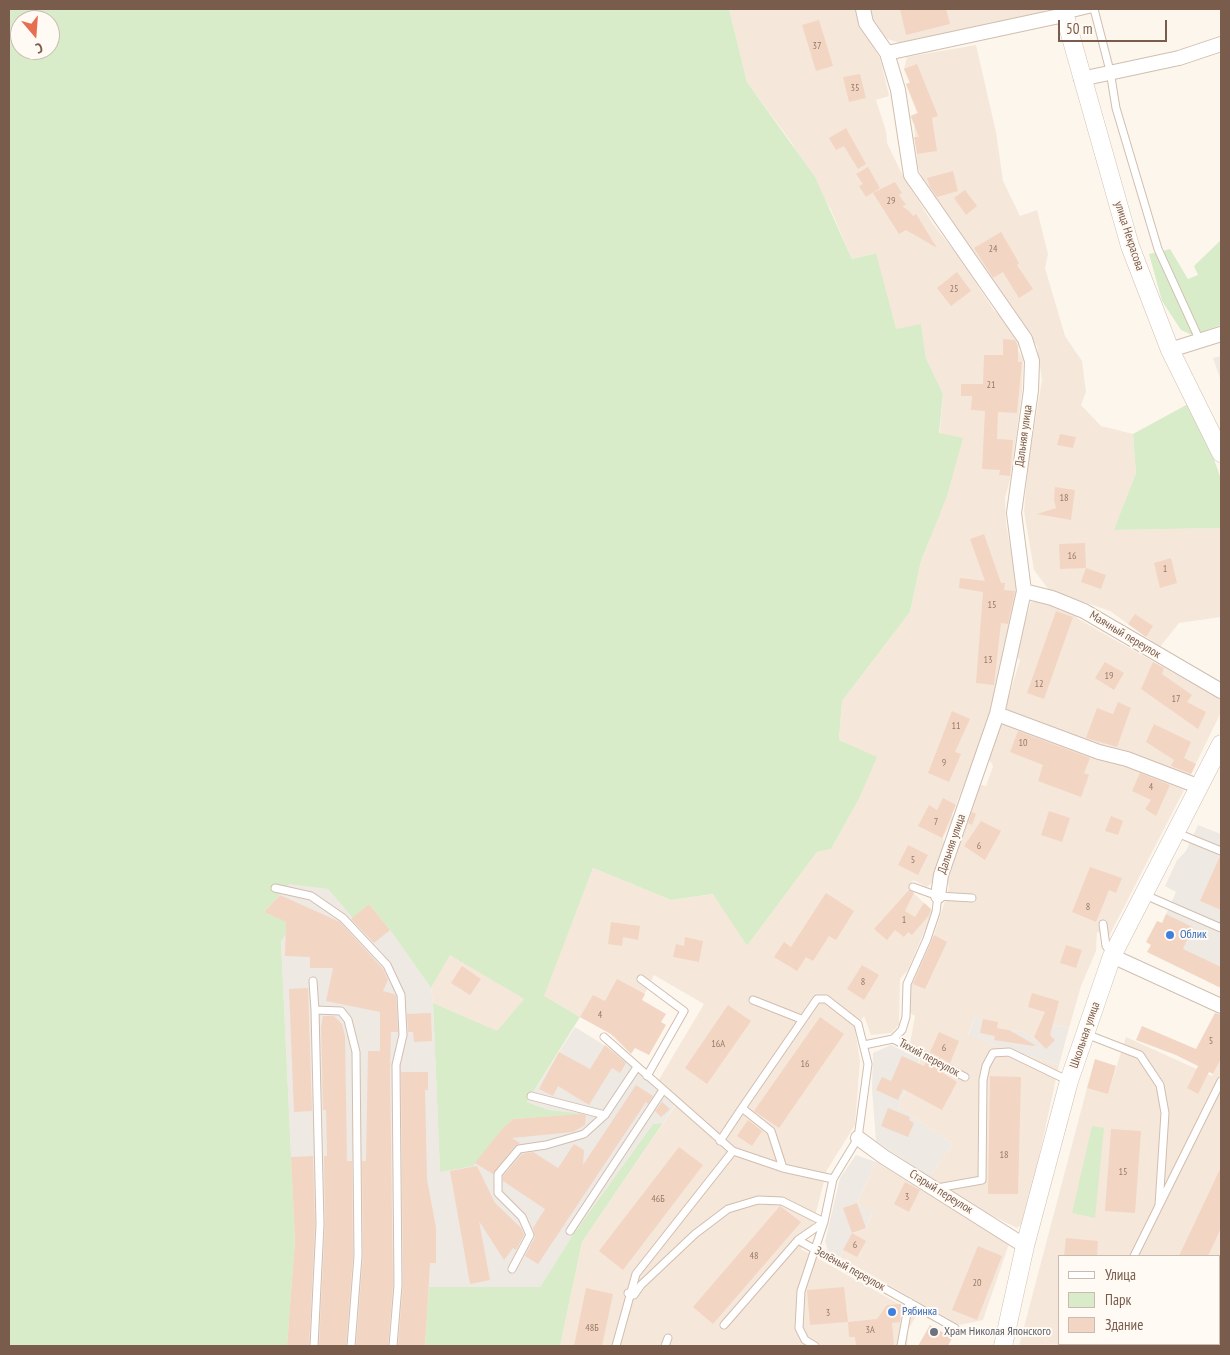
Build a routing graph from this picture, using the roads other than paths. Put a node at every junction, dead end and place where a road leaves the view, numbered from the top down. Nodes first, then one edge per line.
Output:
1 (863, 9) edge
2 (1092, 9) edge
3 (1063, 12) edge
4 (1221, 44) edge
5 (887, 53) junction
6 (1110, 71) junction
7 (1081, 80) junction
8 (1221, 334) edge
9 (1200, 341) junction
10 (1170, 350) junction
11 (1219, 444) edge
12 (1024, 591) junction
13 (1221, 691) edge
14 (997, 714) junction
15 (1221, 744) edge
16 (1217, 765) edge
17 (1200, 788) junction
18 (1176, 833) junction
19 (1221, 851) edge
20 (913, 887) dead end
21 (275, 888) dead end
22 (1144, 894) junction
23 (938, 896) junction
24 (972, 898) dead end
25 (1102, 924) dead end
26 (1221, 928) edge
27 (1112, 956) junction
28 (641, 979) dead end
29 (313, 981) dead end
30 (753, 1000) dead end
31 (1221, 1006) edge
32 (315, 1010) junction
33 (801, 1019) junction
34 (1085, 1034) junction
35 (604, 1037) dead end
36 (893, 1039) junction
37 (864, 1045) junction
38 (637, 1067) junction
39 (647, 1076) junction
40 (965, 1077) dead end
41 (1069, 1081) junction
42 (1221, 1081) edge
43 (663, 1090) junction
44 (531, 1096) dead end
45 (742, 1108) junction
46 (606, 1115) junction
47 (858, 1138) junction
48 (720, 1140) junction
49 (733, 1151) junction
50 (783, 1168) junction
51 (833, 1179) junction
52 (936, 1189) junction
53 (1159, 1204) junction
54 (824, 1222) junction
55 (570, 1231) dead end
56 (798, 1240) junction
57 (1025, 1246) junction
58 (814, 1249) junction
59 (1134, 1255) edge
60 (512, 1269) dead end
61 (628, 1293) junction
62 (909, 1302) junction
63 (724, 1325) dead end
64 (955, 1328) dead end
65 (668, 1338) dead end
66 (314, 1346) edge
67 (351, 1346) edge
68 (393, 1346) edge
69 (616, 1346) edge
70 (666, 1346) edge
71 (815, 1346) edge
72 (901, 1346) edge
73 (1003, 1346) edge

1 - 5 street, Дальняя улица
2 - 3 lane
2 - 6 lane
3 - 5 street
3 - 7 street, улица Некрасова
4 - 6 street
5 - 12 street, Дальняя улица
6 - 7 street
6 - 9 lane
7 - 10 street, улица Некрасова
8 - 9 street
9 - 10 street
10 - 11 street, улица Некрасова
12 - 13 street, Маячный переулок
12 - 14 street, Дальняя улица
14 - 17 street
14 - 23 street, Дальняя улица
15 - 16 street, Школьная улица
16 - 17 street, Школьная улица
17 - 18 street, Школьная улица
18 - 19 lane
18 - 22 street, Школьная улица
20 - 23 lane
21 - 68 lane
22 - 26 lane
22 - 27 street, Школьная улица
23 - 24 lane
23 - 36 lane
25 - 27 lane
27 - 31 street
27 - 34 street, Школьная улица
28 - 39 lane
29 - 32 lane
30 - 33 lane
32 - 66 lane
32 - 67 lane
33 - 37 lane
33 - 45 lane
34 - 41 street, Школьная улица
34 - 53 lane
35 - 38 lane
36 - 37 lane, Тихий переулок
36 - 40 lane, Тихий переулок
37 - 47 lane
38 - 39 lane
38 - 46 lane
39 - 43 lane
41 - 52 lane
41 - 57 street, Школьная улица
42 - 53 lane
43 - 48 lane
43 - 55 lane
44 - 46 lane
45 - 48 lane
45 - 50 lane
46 - 60 lane
47 - 51 lane
47 - 52 street, Старый переулок
48 - 49 lane
49 - 50 lane
49 - 61 lane
50 - 51 lane
51 - 54 lane
52 - 57 street, Старый переулок
53 - 59 lane
54 - 56 lane
54 - 58 lane
54 - 61 lane
56 - 58 lane, Зелёный переулок
56 - 63 lane
57 - 73 street, Школьная улица
58 - 62 lane, Зелёный переулок
58 - 71 lane
61 - 69 lane
62 - 64 lane, Зелёный переулок
62 - 72 lane
65 - 70 lane

